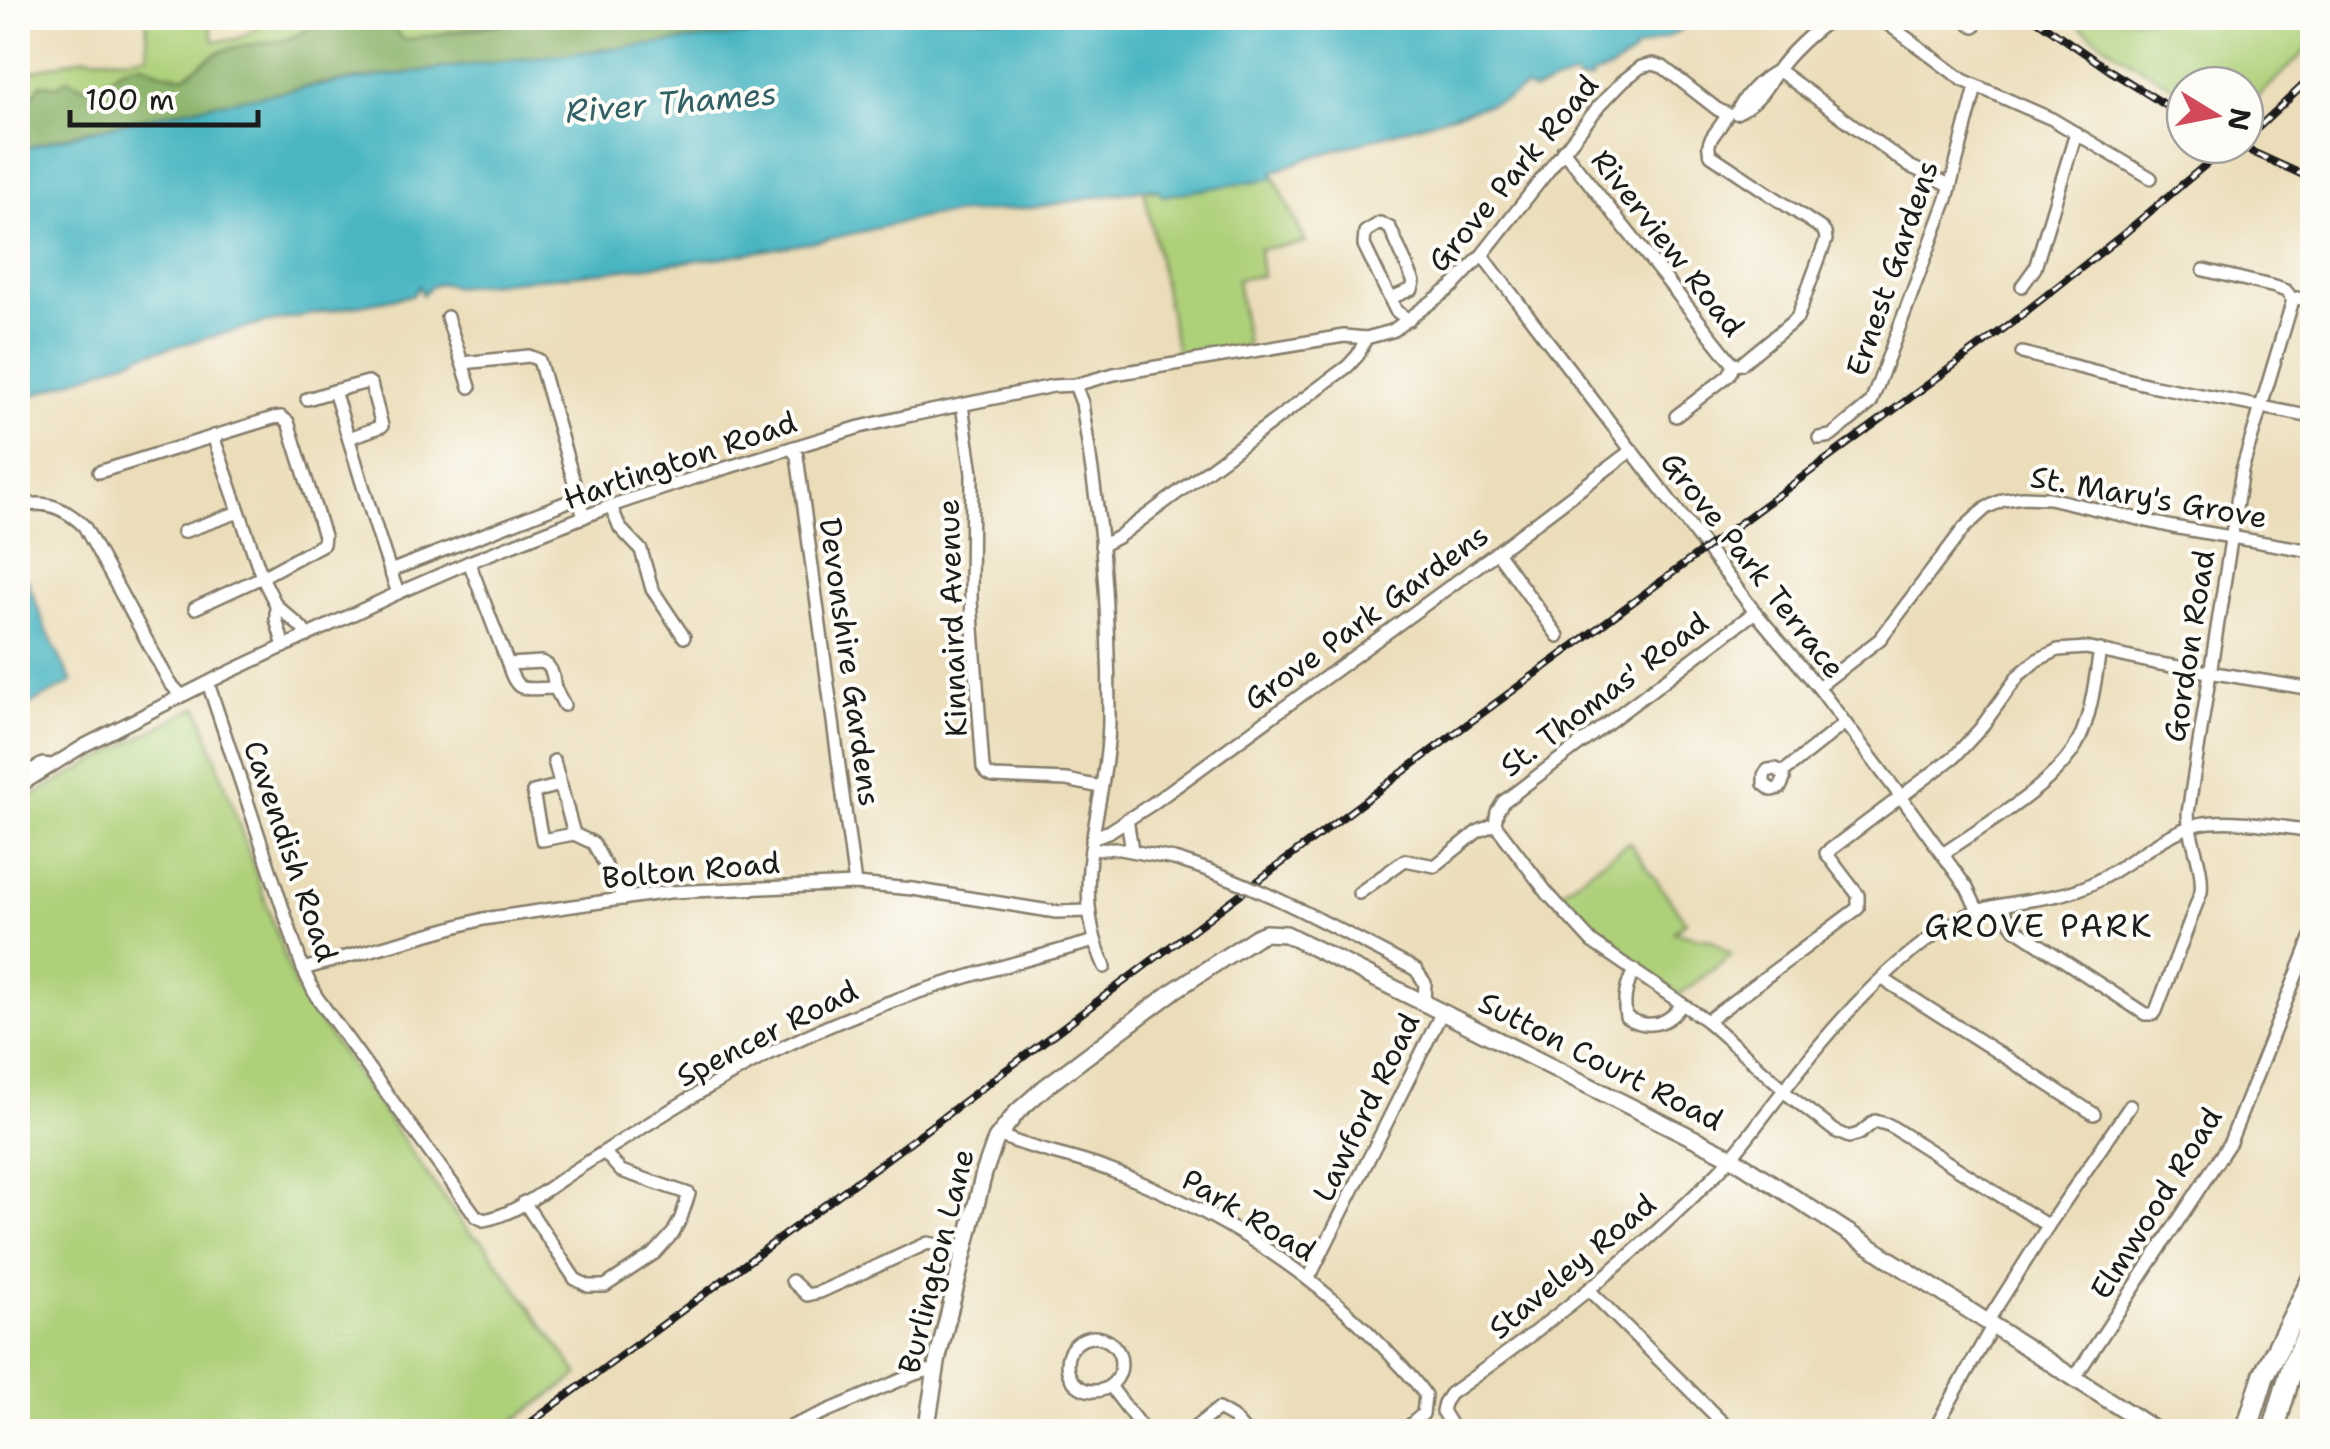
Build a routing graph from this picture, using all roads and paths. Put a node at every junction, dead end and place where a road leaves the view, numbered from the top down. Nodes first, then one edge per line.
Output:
1 (1833, 18) edge
2 (1880, 18) edge
3 (1963, 18) edge
4 (1974, 27) dead end
5 (1777, 71) junction
6 (1976, 87) junction
7 (1731, 114) junction
8 (2076, 133) junction
9 (1564, 150) junction
10 (2151, 178) dead end
11 (1950, 185) junction
12 (1482, 255) junction
13 (2204, 270) dead end
14 (2022, 286) dead end
15 (1391, 298) junction
16 (2293, 300) junction
17 (2312, 301) edge
18 (447, 317) dead end
19 (1409, 320) junction
20 (1366, 338) junction
21 (2022, 353) dead end
22 (463, 363) junction
23 (1734, 366) junction
24 (1075, 385) junction
25 (470, 387) dead end
26 (334, 390) junction
27 (307, 399) dead end
28 (962, 405) junction
29 (2262, 407) junction
30 (1676, 416) dead end
31 (2312, 417) edge
32 (213, 436) junction
33 (349, 438) junction
34 (1818, 438) dead end
35 (791, 448) junction
36 (1632, 450) junction
37 (99, 472) dead end
38 (577, 498) junction
39 (611, 506) junction
40 (18, 508) edge
41 (239, 512) junction
42 (584, 517) junction
43 (183, 532) dead end
44 (2231, 538) junction
45 (1101, 546) junction
46 (2312, 551) edge
47 (1497, 552) junction
48 (468, 562) junction
49 (390, 571) junction
50 (262, 577) junction
51 (398, 593) junction
52 (276, 605) junction
53 (195, 608) dead end
54 (1755, 612) junction
55 (307, 636) junction
56 (1558, 636) dead end
57 (684, 637) dead end
58 (284, 647) junction
59 (2100, 650) junction
60 (508, 664) junction
61 (2209, 673) junction
62 (208, 683) junction
63 (1818, 687) junction
64 (556, 688) junction
65 (2312, 689) edge
66 (182, 695) junction
67 (564, 705) dead end
68 (1845, 723) junction
69 (554, 761) dead end
70 (52, 765) junction
71 (1782, 773) dead end
72 (18, 777) edge
73 (561, 786) junction
74 (1100, 787) junction
75 (18, 788) edge
76 (1900, 797) junction
77 (1126, 819) junction
78 (1495, 824) junction
79 (2189, 828) junction
80 (2312, 831) edge
81 (574, 834) junction
82 (1091, 844) junction
83 (1132, 850) junction
84 (1943, 854) junction
85 (855, 884) junction
86 (1359, 894) dead end
87 (624, 899) junction
88 (2003, 906) junction
89 (1088, 911) junction
90 (1978, 911) junction
91 (2312, 936) edge
92 (1096, 941) junction
93 (1104, 967) dead end
94 (303, 970) junction
95 (1634, 970) junction
96 (1883, 978) junction
97 (1424, 1002) junction
98 (1682, 1004) junction
99 (1442, 1012) junction
100 (1707, 1021) junction
101 (1783, 1090) junction
102 (2130, 1106) dead end
103 (1017, 1112) joint
104 (2094, 1114) dead end
105 (999, 1135) junction
106 (604, 1152) junction
107 (1731, 1157) junction
108 (524, 1202) junction
109 (484, 1220) joint
110 (2048, 1226) junction
111 (966, 1251) junction
112 (1309, 1278) junction
113 (792, 1280) dead end
114 (2312, 1280) edge
115 (1590, 1291) junction
116 (1990, 1323) junction
117 (2312, 1326) edge
118 (935, 1372) junction
119 (2075, 1377) junction
120 (1110, 1386) junction
121 (778, 1432) edge
122 (926, 1432) edge
123 (1145, 1432) edge
124 (1190, 1432) edge
125 (1246, 1432) edge
126 (1402, 1432) edge
127 (1456, 1432) edge
128 (1732, 1432) edge
129 (1932, 1432) edge
130 (2158, 1432) edge
131 (2246, 1432) edge
132 (2273, 1432) edge

1 - 5 street
2 - 6 street
3 - 4 street
5 - 7 street
5 - 11 street
6 - 8 street
6 - 11 street, Ernest Gardens
7 - 9 street, Grove Park Road
7 - 23 street
8 - 10 street
8 - 14 street
9 - 12 street, Grove Park Road
9 - 23 street, Riverview Road
11 - 34 street, Ernest Gardens
12 - 19 street, Grove Park Road
12 - 36 street, Grove Park Terrace
13 - 16 street
15 - 15 street
15 - 19 street
16 - 17 street
16 - 29 street, Gordon Road
18 - 22 street
19 - 20 street, Grove Park Road
20 - 24 street, Hartington Road
20 - 45 street, Grove Park Road
21 - 29 street
22 - 25 street
22 - 38 street
23 - 30 street
24 - 28 street, Hartington Road
24 - 45 street
26 - 27 street
26 - 33 street
26 - 33 street
28 - 35 street, Hartington Road
28 - 74 street, Kinnaird Avenue
29 - 31 street
29 - 44 street, Gordon Road
32 - 37 street
32 - 41 street
32 - 50 street
33 - 49 street
35 - 39 street, Hartington Road
35 - 85 street, Devonshire Gardens
36 - 47 street, Grove Park Gardens
36 - 54 street, Grove Park Terrace
38 - 42 street
38 - 49 street
39 - 42 street, Hartington Road
39 - 57 street
40 - 66 street
41 - 43 street
41 - 50 street
42 - 48 street, Hartington Road
44 - 46 street, St. Mary's Grove
44 - 61 street, Gordon Road
44 - 63 street, St. Mary's Grove
45 - 74 street
47 - 56 street
47 - 77 street, Grove Park Gardens
48 - 51 street, Hartington Road
48 - 60 street
49 - 51 street
50 - 52 street
50 - 53 street
51 - 55 street, Hartington Road
52 - 55 street
52 - 58 street
54 - 63 street, Grove Park Terrace
54 - 78 street, St. Thomas' Road
55 - 58 street, Hartington Road
58 - 62 street, Hartington Road
59 - 61 street
59 - 76 street
59 - 84 street
60 - 64 street
60 - 64 street
61 - 65 street
61 - 79 street, Gordon Road
62 - 66 street, Hartington Road
62 - 94 street, Cavendish Road
63 - 68 street, Grove Park Terrace
64 - 67 street
66 - 70 street, Hartington Road
68 - 71 street
68 - 76 street, Grove Park Terrace
69 - 73 street
70 - 72 street, Hartington Road
70 - 75 street, Hartington Road
73 - 81 street
73 - 81 street
74 - 82 street
76 - 84 street, Grove Park Terrace
76 - 100 street
77 - 82 street, Grove Park Gardens
77 - 83 street
78 - 86 street, St. Thomas' Road
78 - 95 street, St. Thomas' Road
79 - 80 street
79 - 88 street, Staveley Road
79 - 88 street, Gordon Road
81 - 87 street
82 - 83 street
82 - 89 street
83 - 97 street, bridge
84 - 90 street, Grove Park Terrace
85 - 87 street, Bolton Road
85 - 89 street, Bolton Road
87 - 94 street, Bolton Road
88 - 90 street, Staveley Road
89 - 92 street
90 - 96 street, Staveley Road
91 - 119 street, Elmwood Road
92 - 93 street
92 - 106 street, Spencer Road
94 - 109 street, Cavendish Road
95 - 98 street, St. Thomas' Road
95 - 98 street
96 - 101 street, Staveley Road
96 - 104 street
97 - 99 street, Sutton Court Road
97 - 103 street, Sutton Court Road
98 - 100 street, St. Thomas' Road
99 - 107 street, Sutton Court Road
99 - 112 street, Lawford Road
100 - 101 street, St. Thomas' Road
101 - 107 street, Staveley Road
101 - 110 street, St. Thomas' Road
102 - 110 street
103 - 105 street, Burlington Lane
105 - 111 street, Burlington Lane
105 - 112 street, Park Road
106 - 108 street, Spencer Road
106 - 108 street
107 - 115 street, Staveley Road
107 - 116 street, Sutton Court Road
108 - 109 street, Spencer Road
110 - 116 street
111 - 113 street
111 - 118 street, Burlington Lane
112 - 126 street, Park Road
114 - 131 highway
115 - 127 street, Staveley Road
115 - 128 street
116 - 119 street, Sutton Court Road
116 - 129 street
117 - 132 highway
118 - 121 street
118 - 122 street, Burlington Lane
119 - 130 street, Sutton Court Road
120 - 120 street
120 - 123 street
124 - 125 street

